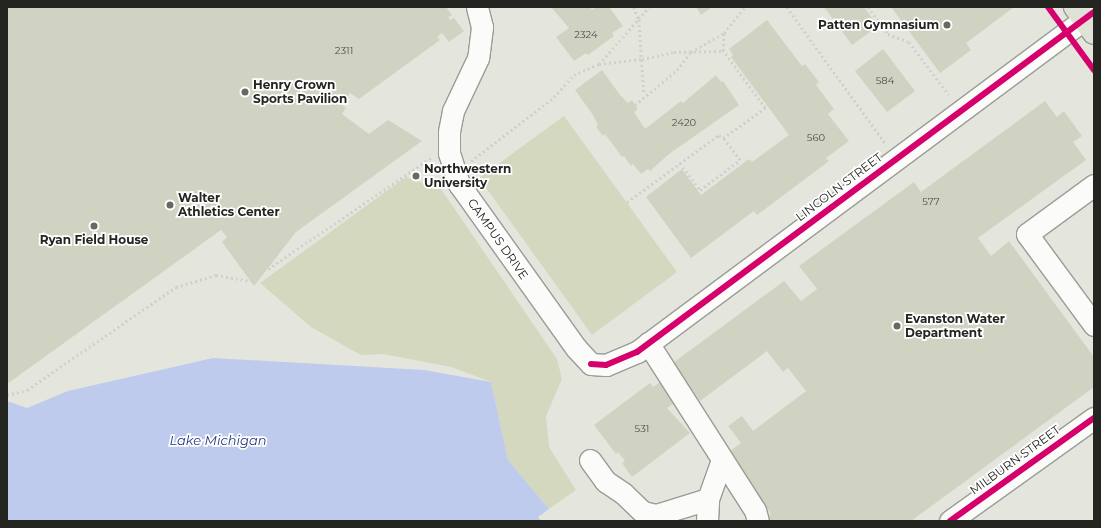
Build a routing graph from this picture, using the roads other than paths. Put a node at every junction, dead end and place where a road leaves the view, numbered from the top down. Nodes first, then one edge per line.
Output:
1 (477, 7) edge
2 (1087, 18) edge
3 (1094, 185) edge
4 (1094, 325) edge
5 (648, 343) junction
6 (591, 364) joint
7 (1094, 418) edge
8 (590, 460) dead end
9 (722, 460) junction
10 (708, 499) junction
11 (707, 521) edge
12 (758, 521) edge
13 (950, 521) edge

1 - 6 street, CAMPUS DRIVE
2 - 5 street, LINCOLN STREET
3 - 4 street
5 - 6 street, LINCOLN STREET
5 - 9 street
7 - 13 street, MILBURN STREET
8 - 10 street
9 - 10 street
9 - 12 street
10 - 11 street

